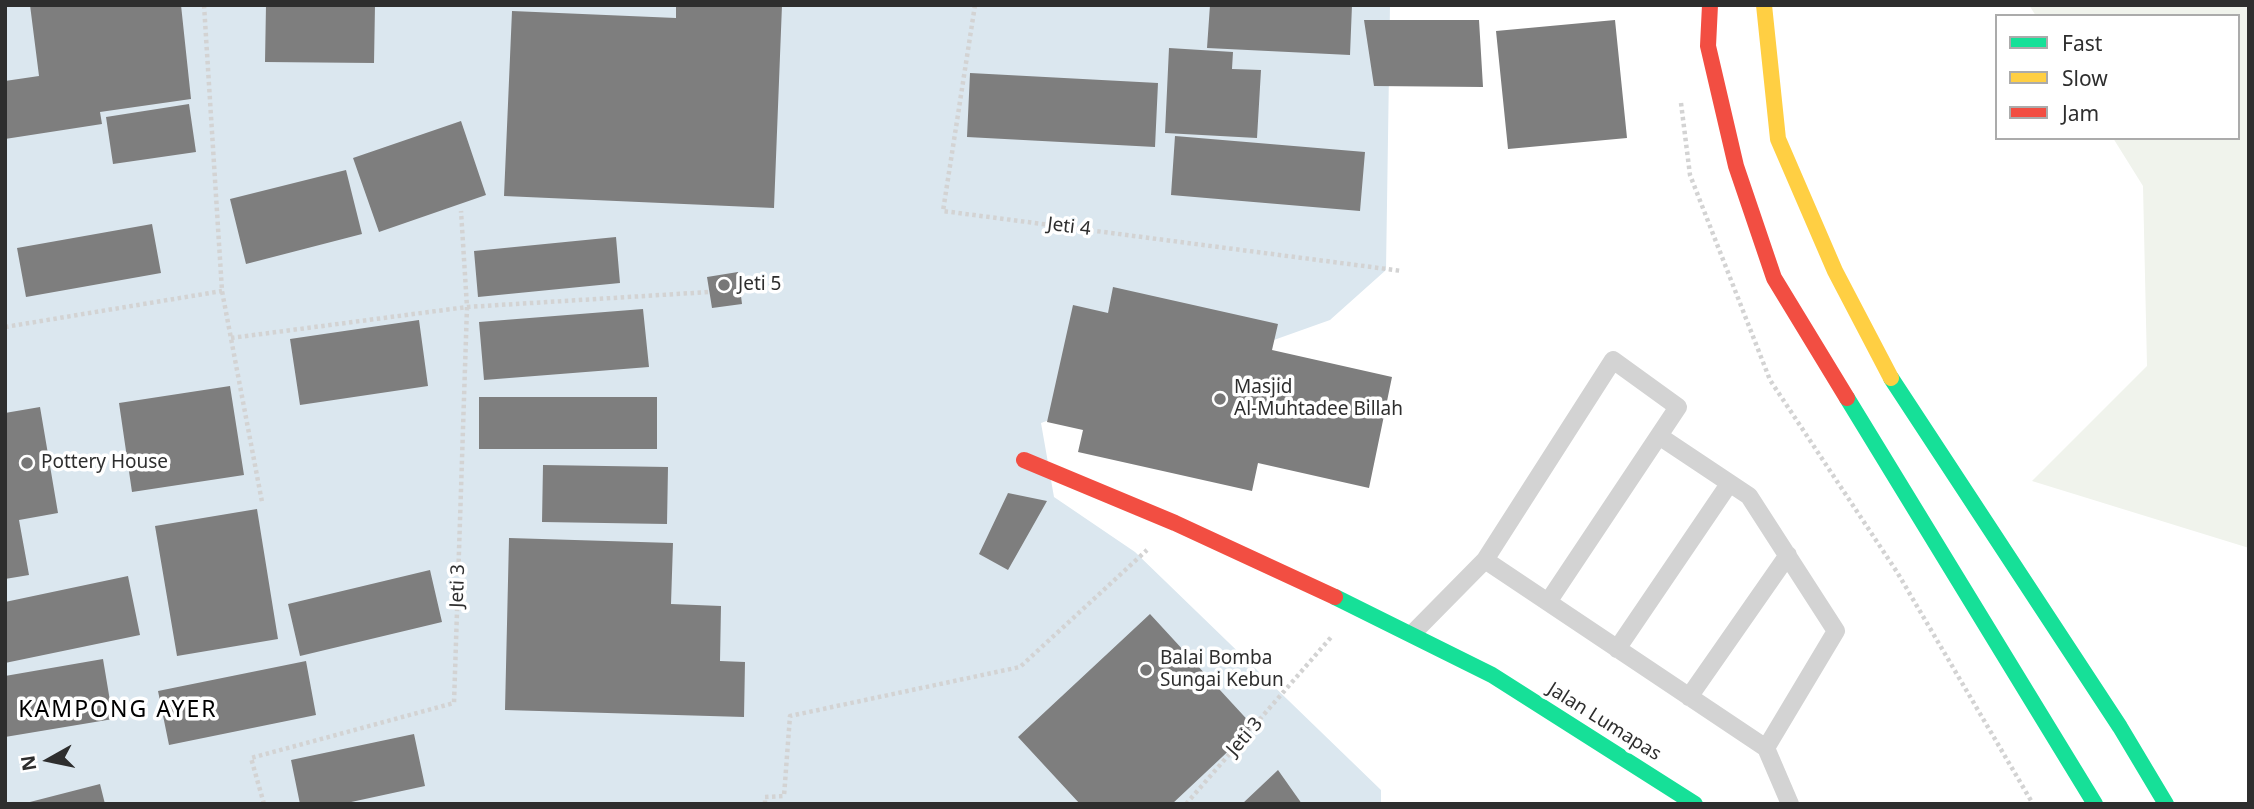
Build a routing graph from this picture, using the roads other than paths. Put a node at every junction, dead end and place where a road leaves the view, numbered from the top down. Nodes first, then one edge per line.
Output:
1 (1710, 5) edge
2 (1763, 5) edge
3 (1659, 436) junction
4 (1024, 460) dead end
5 (1729, 484) junction
6 (1788, 555) junction
7 (1485, 560) junction
8 (1548, 602) junction
9 (1413, 633) junction
10 (1617, 649) junction
11 (1689, 697) junction
12 (2120, 727) junction
13 (1766, 748) junction
14 (1695, 804) edge
15 (1790, 804) edge
16 (2095, 804) edge
17 (2148, 804) edge
18 (2166, 804) edge

1 - 16 main road
2 - 12 main road
3 - 5 lane
3 - 7 lane
3 - 8 lane
4 - 9 main road, Jalan Lumapas
5 - 6 lane
5 - 10 lane
6 - 11 lane
6 - 13 lane
7 - 8 lane
7 - 9 lane
8 - 10 lane
9 - 14 main road, Jalan Lumapas
10 - 11 lane
11 - 13 lane
12 - 17 main road
12 - 18 main road
13 - 15 lane

